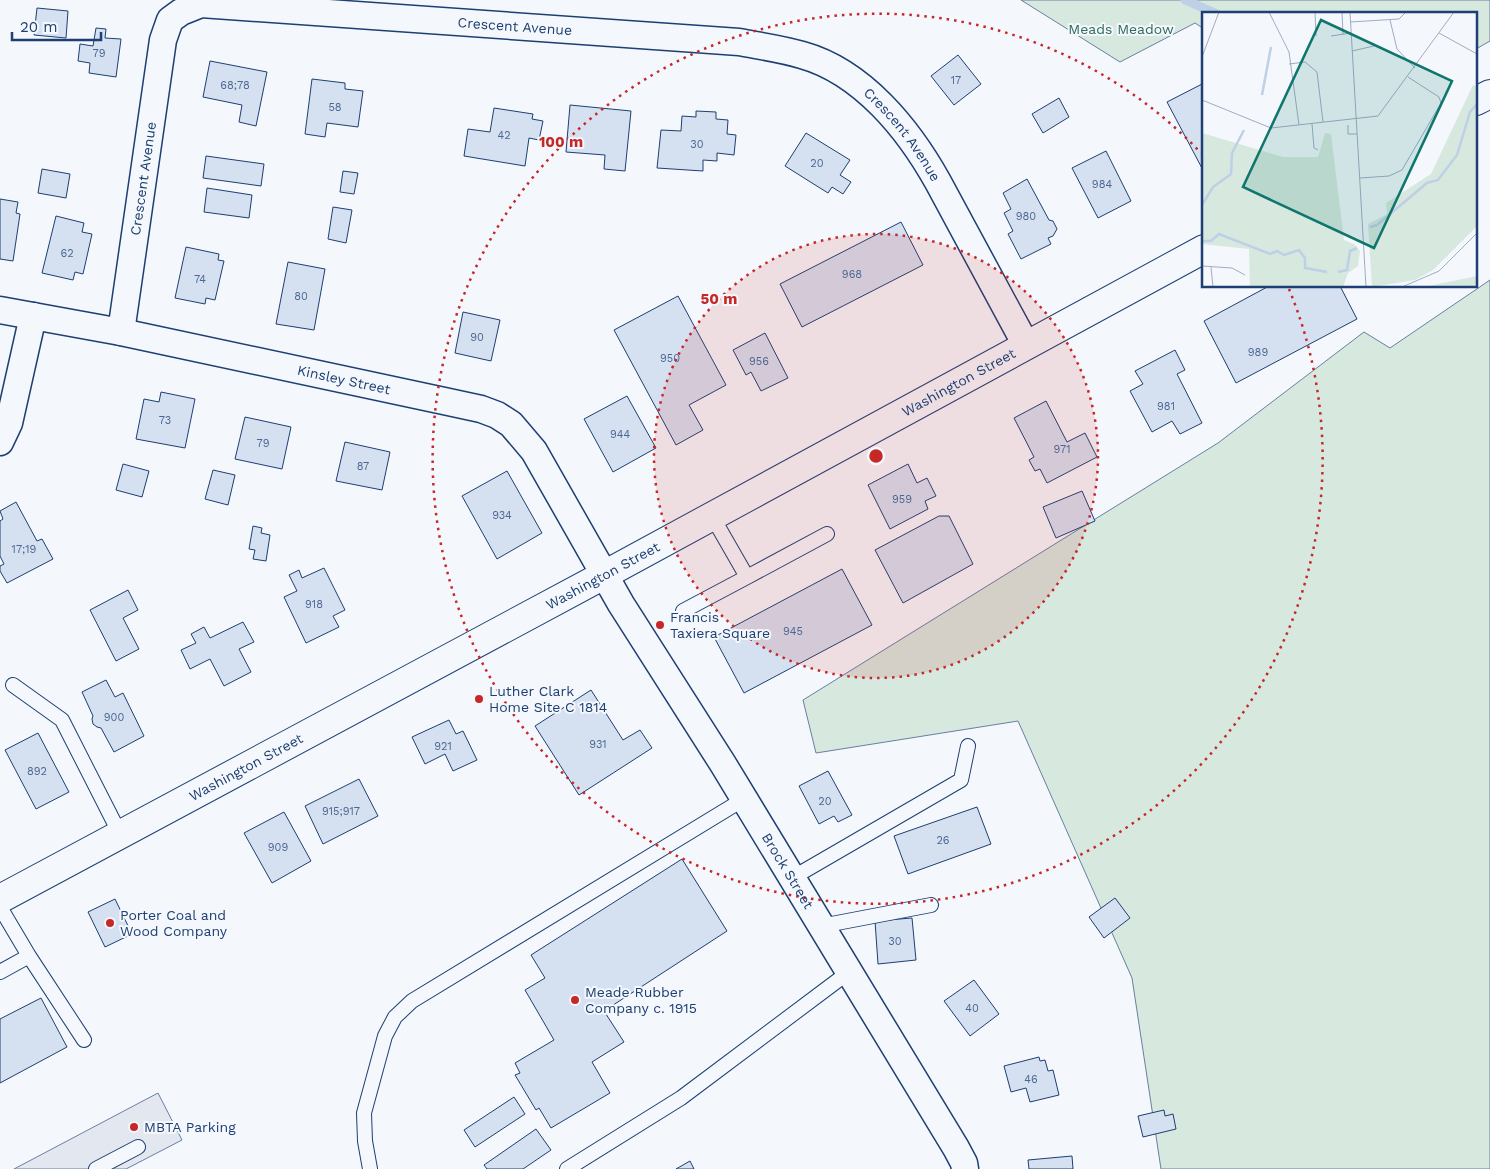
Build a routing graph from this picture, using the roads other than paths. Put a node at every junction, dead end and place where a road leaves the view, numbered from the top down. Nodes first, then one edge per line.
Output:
1 (1490, 94) edge
2 (1478, 100) edge
3 (1202, 250) edge
4 (0, 310) edge
5 (33, 316) junction
6 (121, 332) junction
7 (1026, 345) junction
8 (0, 442) edge
9 (712, 516) junction
10 (827, 534) dead end
11 (604, 576) junction
12 (747, 577) junction
13 (683, 612) dead end
14 (13, 685) dead end
15 (968, 746) dead end
16 (744, 798) junction
17 (120, 834) junction
18 (792, 878) junction
19 (0, 898) edge
20 (931, 905) dead end
21 (0, 906) edge
22 (821, 926) junction
23 (29, 956) junction
24 (0, 972) edge
25 (849, 972) junction
26 (84, 1040) dead end
27 (138, 1147) dead end
28 (96, 1169) edge
29 (370, 1169) edge
30 (567, 1169) edge
31 (965, 1169) edge

1 - 2 main road
3 - 7 main road, Washington Street
4 - 5 street, Kinsley Street
5 - 6 street, Kinsley Street
5 - 8 street
6 - 7 street, Crescent Avenue
6 - 11 street, Kinsley Street
7 - 9 main road, Washington Street
9 - 11 main road, Washington Street
9 - 12 lane
10 - 12 lane
11 - 16 street, Brock Street
11 - 17 main road, Washington Street
12 - 13 lane
14 - 17 lane
15 - 18 lane
16 - 18 street, Brock Street
16 - 29 lane
17 - 19 main road, Washington Street
18 - 22 street, Brock Street
20 - 22 lane
21 - 23 lane
22 - 25 street, Brock Street
23 - 24 lane
23 - 26 lane
25 - 30 lane
25 - 31 street, Brock Street
27 - 28 lane

